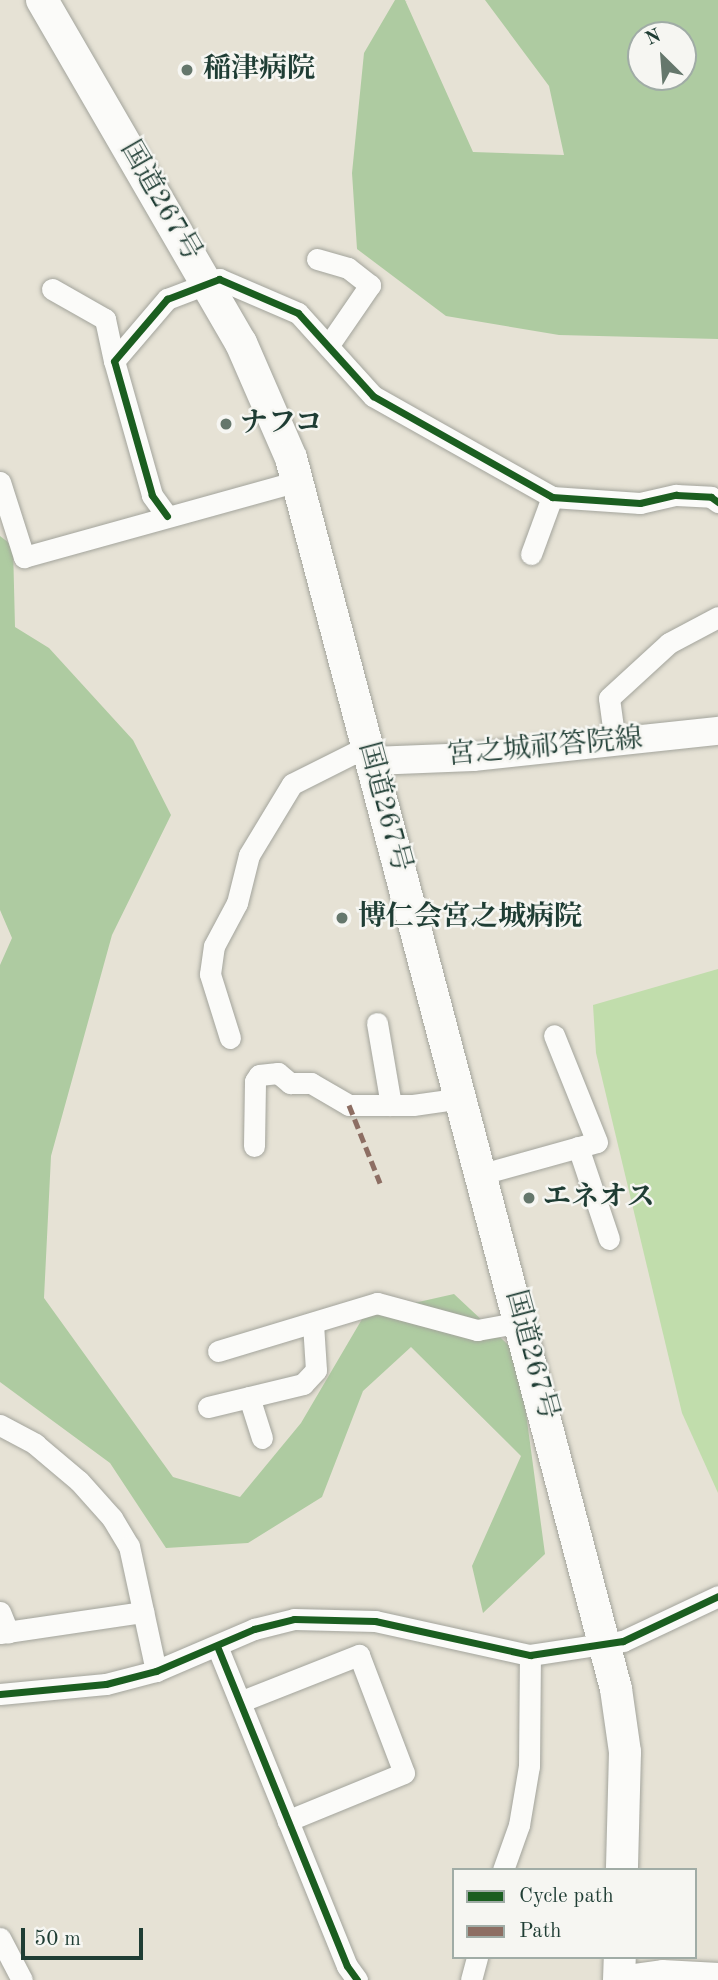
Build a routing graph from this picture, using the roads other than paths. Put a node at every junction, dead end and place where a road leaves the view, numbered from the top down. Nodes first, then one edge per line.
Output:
1 (42, 0) edge
2 (317, 259) dead end
3 (207, 282) junction
4 (52, 289) dead end
5 (328, 346) junction
6 (114, 360) junction
7 (298, 481) junction
8 (0, 482) edge
9 (552, 496) junction
10 (718, 502) edge
11 (167, 516) junction
12 (531, 554) dead end
13 (718, 617) edge
14 (718, 731) edge
15 (615, 742) junction
16 (370, 754) junction
17 (377, 1023) dead end
18 (554, 1035) dead end
19 (230, 1038) dead end
20 (462, 1098) junction
21 (391, 1105) junction
22 (254, 1146) dead end
23 (578, 1147) junction
24 (482, 1174) junction
25 (609, 1239) dead end
26 (313, 1322) junction
27 (522, 1322) junction
28 (218, 1351) dead end
29 (249, 1397) junction
30 (208, 1407) dead end
31 (0, 1425) edge
32 (22, 1437) junction
33 (262, 1438) dead end
34 (0, 1444) edge
35 (718, 1596) edge
36 (0, 1612) edge
37 (143, 1612) junction
38 (4, 1633) edge
39 (601, 1644) junction
40 (217, 1646) junction
41 (530, 1655) junction
42 (156, 1671) junction
43 (0, 1695) edge
44 (242, 1701) junction
45 (287, 1821) junction
46 (504, 1868) edge
47 (622, 1868) edge
48 (0, 1938) edge
49 (476, 1959) edge
50 (620, 1971) edge
51 (718, 1973) edge
52 (22, 1980) edge
53 (358, 1980) edge
54 (471, 1980) edge

1 - 3 highway, 国道267号
2 - 5 street
3 - 5 street
3 - 6 street
3 - 7 highway, 国道267号
4 - 6 street
5 - 9 street
6 - 11 street
7 - 11 street
7 - 16 highway, 国道267号
8 - 11 street
9 - 10 street
9 - 12 street
13 - 15 street
14 - 15 main road, 宮之城祁答院線
15 - 16 main road, 宮之城祁答院線
16 - 19 street
16 - 20 highway, 国道267号
17 - 21 street
18 - 23 street
20 - 21 street
20 - 24 highway, 国道267号
21 - 22 street
23 - 24 street
23 - 25 street
24 - 27 highway, 国道267号
26 - 27 street
26 - 28 street
26 - 29 street
27 - 39 highway, 国道267号
29 - 30 street
29 - 33 street
31 - 32 street
32 - 34 street
32 - 37 street
35 - 39 street
36 - 38 street
37 - 38 street
37 - 42 street
39 - 41 street
39 - 47 highway, 国道267号
40 - 41 street
40 - 42 street
40 - 44 street
41 - 46 street
42 - 43 street
44 - 45 street
44 - 45 street
45 - 53 street
48 - 52 street
49 - 54 street
50 - 51 street

